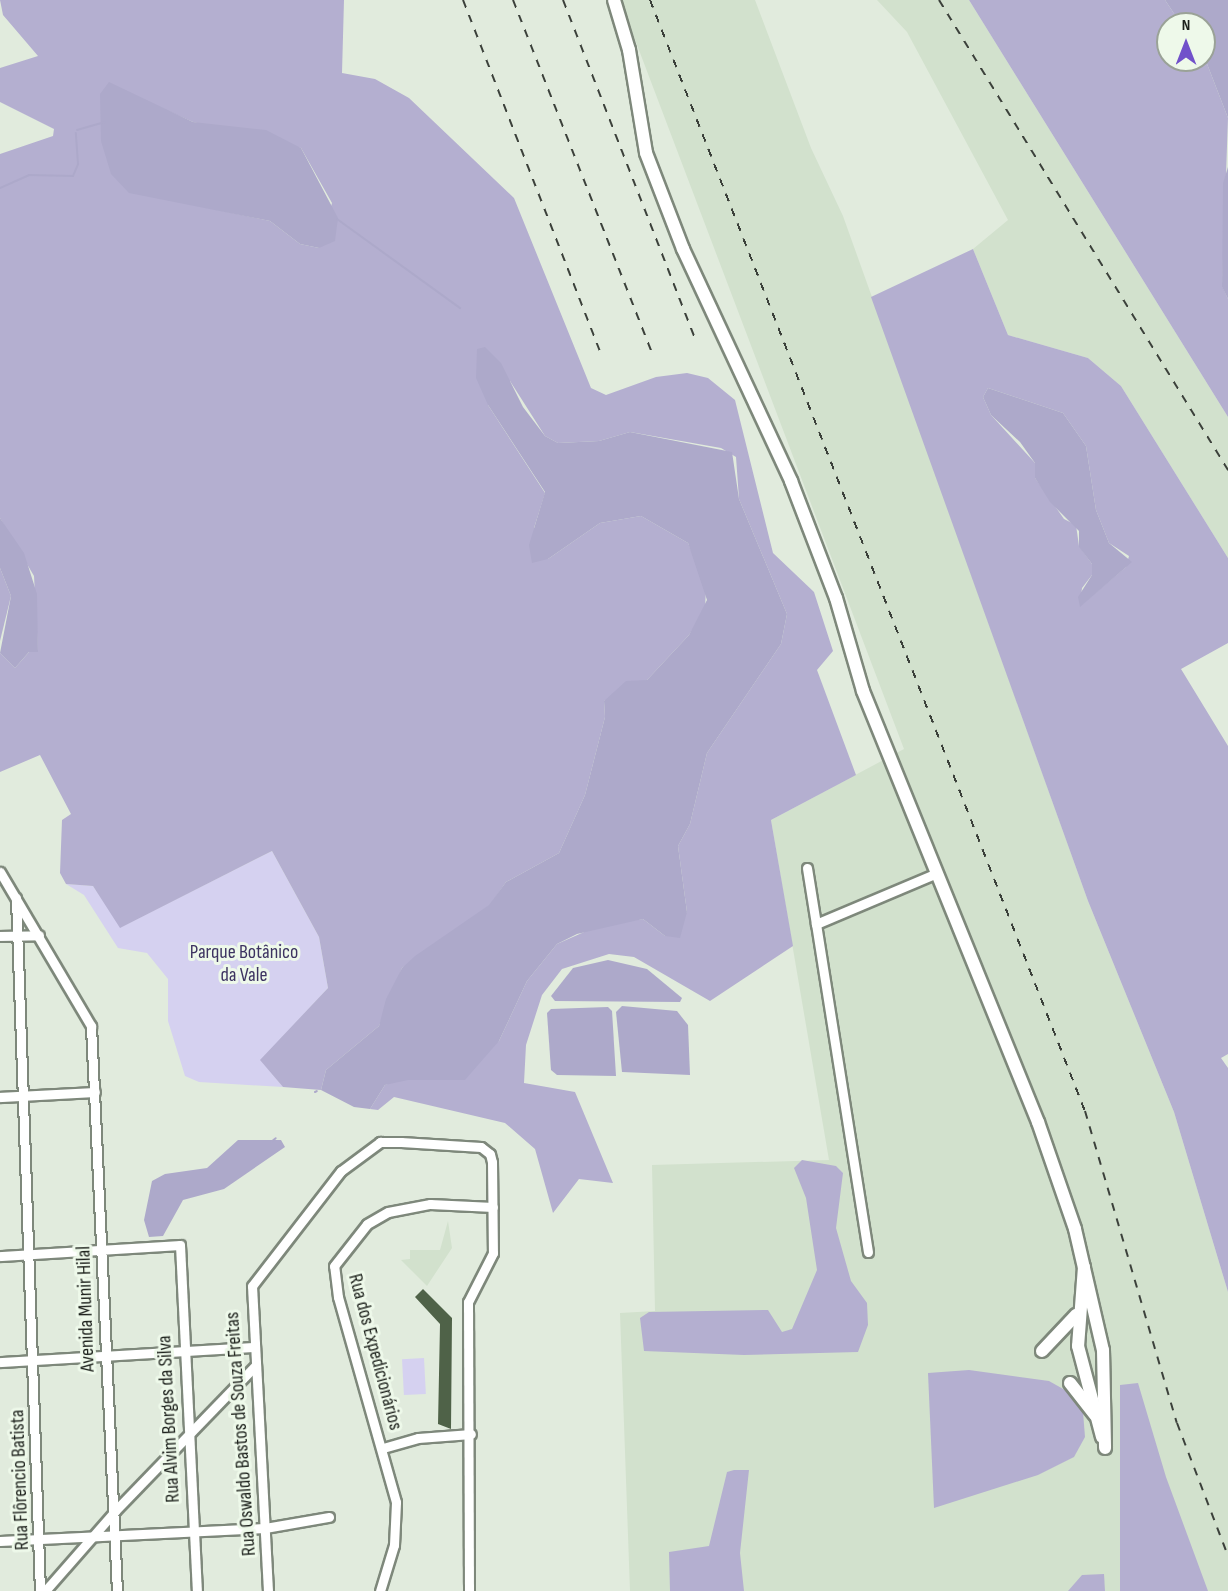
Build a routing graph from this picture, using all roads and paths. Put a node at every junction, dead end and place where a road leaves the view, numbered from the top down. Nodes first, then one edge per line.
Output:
1 (614, 0) edge
2 (807, 868) dead end
3 (0, 872) edge
4 (937, 873) junction
5 (16, 896) junction
6 (816, 924) junction
7 (15, 935) junction
8 (39, 935) junction
9 (0, 936) edge
10 (94, 1092) junction
11 (22, 1096) junction
12 (0, 1097) edge
13 (493, 1207) junction
14 (102, 1250) junction
15 (868, 1252) dead end
16 (28, 1255) junction
17 (0, 1256) edge
18 (1085, 1259) junction
19 (1077, 1314) junction
20 (253, 1347) junction
21 (1042, 1351) dead end
22 (183, 1352) junction
23 (105, 1356) junction
24 (33, 1360) junction
25 (0, 1362) edge
26 (255, 1366) junction
27 (1070, 1383) dead end
28 (1100, 1429) junction
29 (471, 1434) junction
30 (187, 1436) junction
31 (383, 1448) junction
32 (115, 1511) junction
33 (329, 1517) dead end
34 (265, 1528) junction
35 (193, 1531) junction
36 (116, 1535) junction
37 (95, 1538) junction
38 (40, 1539) junction
39 (0, 1541) edge
40 (40, 1591) edge
41 (45, 1591) edge
42 (117, 1591) edge
43 (197, 1591) edge
44 (268, 1591) edge
45 (380, 1591) edge
46 (469, 1591) edge

1 - 4 street
2 - 6 street
3 - 5 street
4 - 6 street
4 - 18 street
5 - 7 street, Rua Flôrencio Batista
5 - 8 street
6 - 15 street
7 - 8 street
7 - 9 street
7 - 11 street, Rua Flôrencio Batista
8 - 10 street, Avenida Munir Hilal
10 - 11 street
10 - 14 street, Avenida Munir Hilal
11 - 12 street
11 - 16 street, Rua Flôrencio Batista
13 - 20 street, Rua Oswaldo Bastos de Souza Freitas
13 - 29 street
13 - 31 street, Rua dos Expedicionários
14 - 16 street
14 - 22 street, Rua Alvim Borges da Silva
14 - 23 street, Avenida Munir Hilal
16 - 17 street
16 - 24 street, Rua Flôrencio Batista
18 - 19 street
18 - 28 street
19 - 21 street
19 - 28 street
20 - 22 street
20 - 26 street, Rua Oswaldo Bastos de Souza Freitas
22 - 23 street
22 - 30 street, Rua Alvim Borges da Silva
23 - 24 street
23 - 32 street, Avenida Munir Hilal
24 - 25 street
24 - 38 street, Rua Flôrencio Batista
26 - 30 street
26 - 34 street, Rua Oswaldo Bastos de Souza Freitas
27 - 28 street
29 - 31 street
29 - 46 street
30 - 32 street
30 - 35 street, Rua Alvim Borges da Silva
31 - 45 street, Rua dos Expedicionários
32 - 36 street, Avenida Munir Hilal
32 - 37 street
33 - 34 street
34 - 35 street
34 - 44 street, Rua Oswaldo Bastos de Souza Freitas
35 - 36 street
35 - 43 street, Rua Alvim Borges da Silva
36 - 37 street
36 - 42 street, Avenida Munir Hilal
37 - 38 street
37 - 41 street
38 - 39 street
38 - 40 street, Rua Flôrencio Batista

